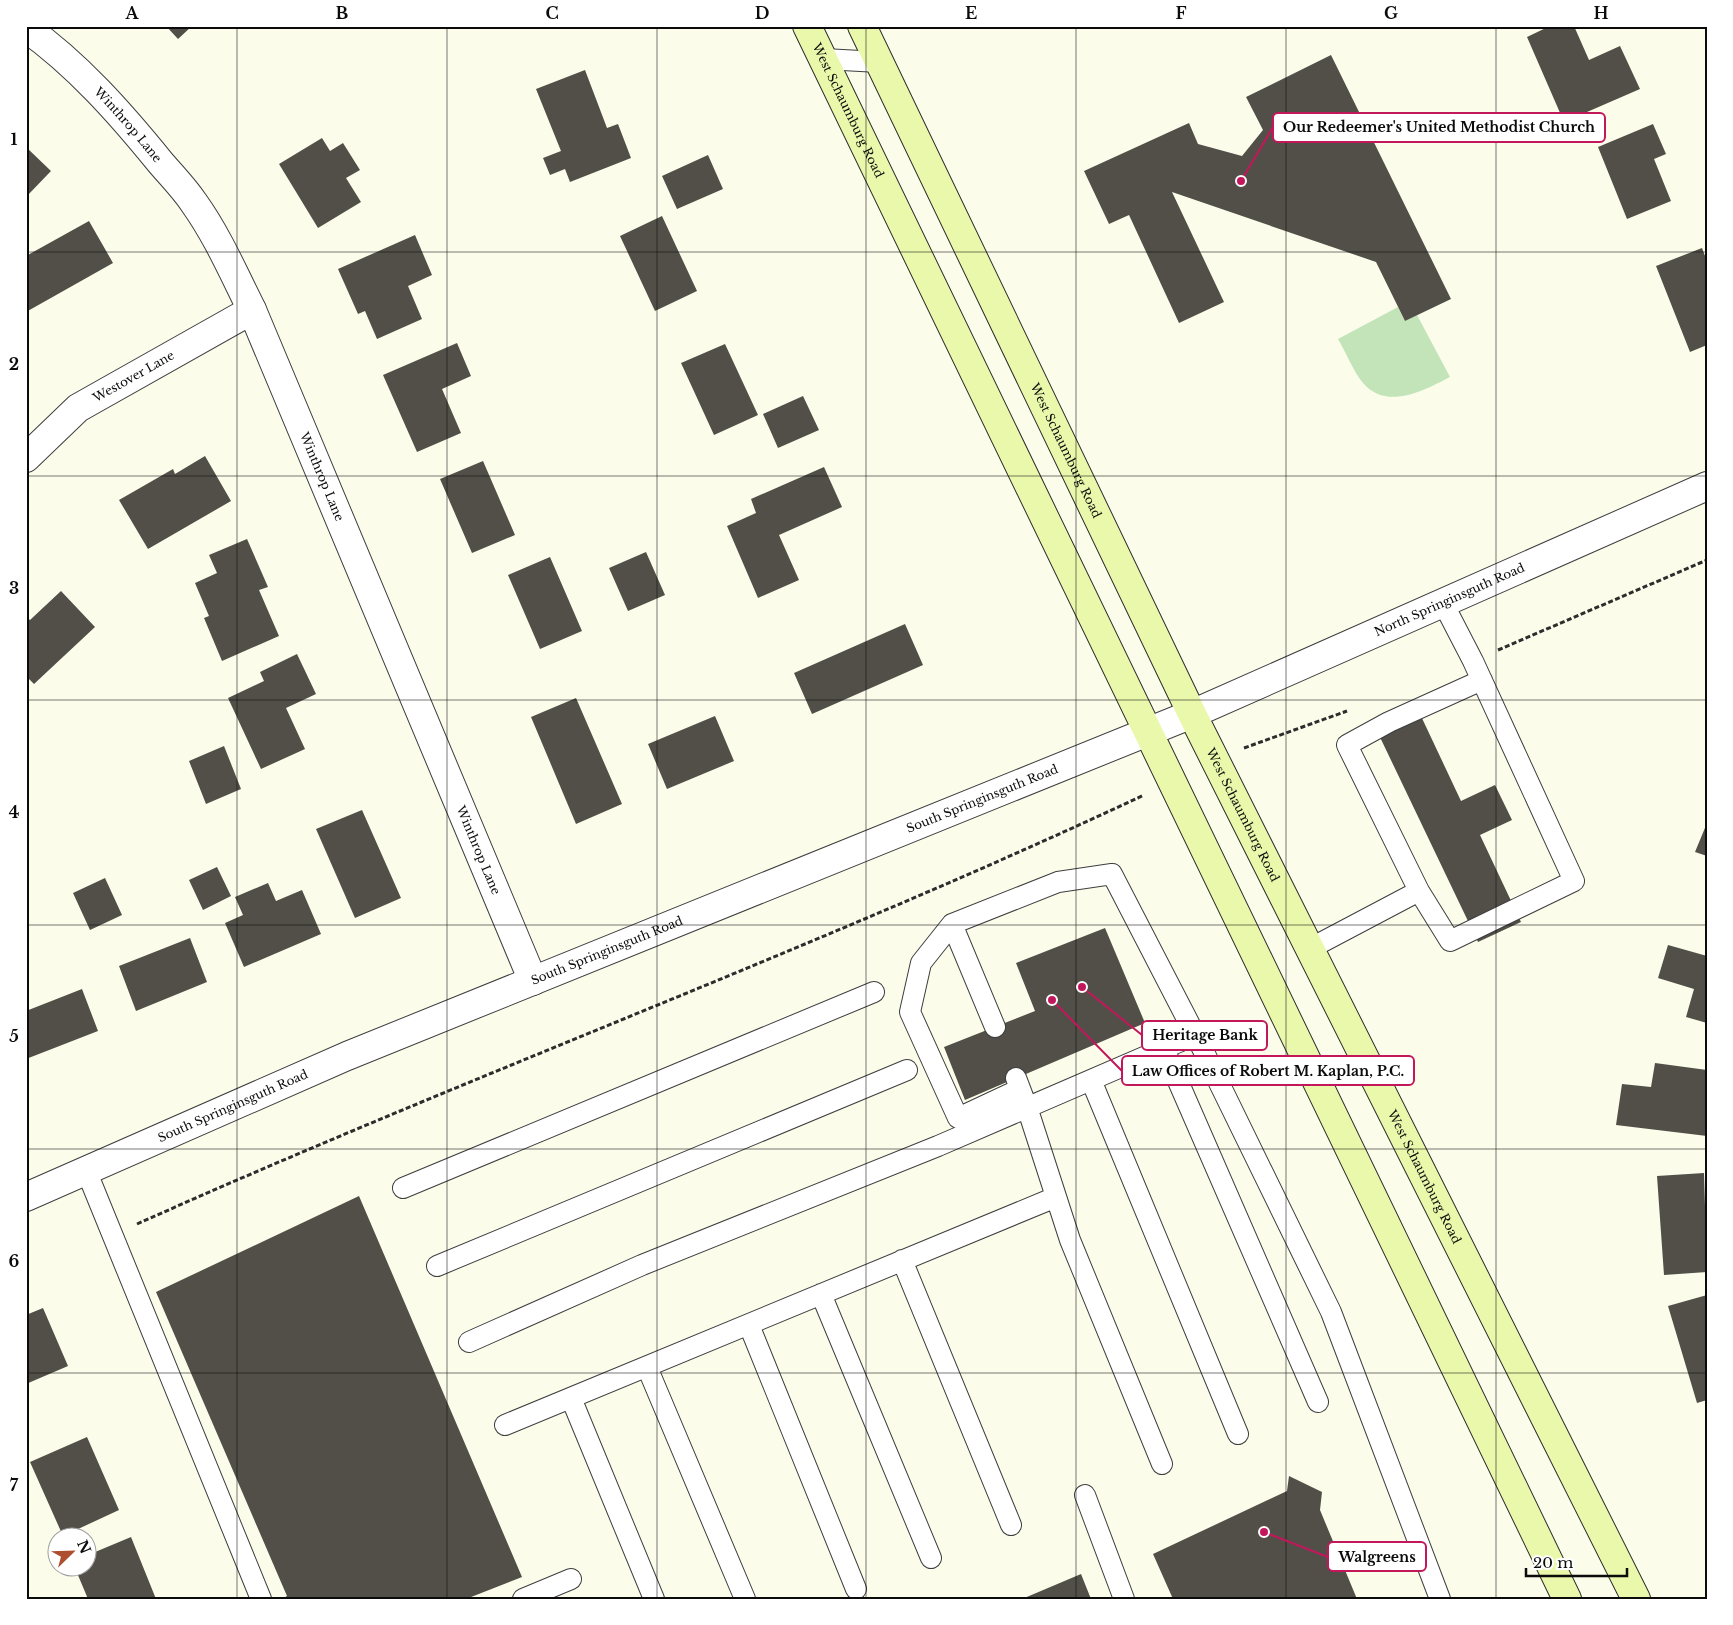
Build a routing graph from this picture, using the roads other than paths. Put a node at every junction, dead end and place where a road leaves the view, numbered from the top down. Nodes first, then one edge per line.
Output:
1 (807, 26) edge
2 (862, 26) edge
3 (26, 28) edge
4 (824, 59) junction
5 (880, 62) junction
6 (252, 310) junction
7 (26, 458) edge
8 (1707, 486) edge
9 (1443, 603) junction
10 (1482, 680) junction
11 (1192, 714) junction
12 (1147, 733) junction
13 (1419, 891) junction
14 (952, 924) junction
15 (1311, 948) junction
16 (533, 981) junction
17 (874, 992) dead end
18 (995, 1027) dead end
19 (1195, 1035) junction
20 (1164, 1049) junction
21 (907, 1070) dead end
22 (1091, 1080) junction
23 (1021, 1091) junction
24 (86, 1170) junction
25 (403, 1188) dead end
26 (26, 1197) edge
27 (1056, 1197) junction
28 (902, 1260) junction
29 (437, 1266) dead end
30 (821, 1294) junction
31 (749, 1325) junction
32 (469, 1342) dead end
33 (648, 1367) junction
34 (571, 1398) junction
35 (1318, 1402) dead end
36 (505, 1425) dead end
37 (1238, 1434) dead end
38 (1162, 1464) dead end
39 (1085, 1495) dead end
40 (1011, 1525) dead end
41 (931, 1558) dead end
42 (571, 1579) dead end
43 (856, 1589) dead end
44 (261, 1599) edge
45 (523, 1599) edge
46 (654, 1599) edge
47 (745, 1599) edge
48 (1124, 1599) edge
49 (1440, 1599) edge
50 (1567, 1599) edge
51 (1636, 1599) edge

1 - 4 main road, West Schaumburg Road
2 - 5 main road, West Schaumburg Road
3 - 6 street, Winthrop Lane
4 - 5 lane
4 - 12 main road, West Schaumburg Road
5 - 11 main road, West Schaumburg Road
6 - 7 street, Westover Lane
6 - 16 street, Winthrop Lane
8 - 9 street, North Springinsguth Road
9 - 10 lane
9 - 11 street, North Springinsguth Road
10 - 13 lane
10 - 13 lane
11 - 12 street, South Springinsguth Road
11 - 15 main road, West Schaumburg Road
12 - 16 street, South Springinsguth Road
12 - 50 main road, West Schaumburg Road
13 - 15 lane
14 - 18 lane
14 - 19 lane
14 - 23 lane
15 - 51 main road, West Schaumburg Road
16 - 24 street, South Springinsguth Road
17 - 25 lane
19 - 20 lane
19 - 49 lane
20 - 22 lane
20 - 35 lane
21 - 29 lane
22 - 23 lane
22 - 37 lane
23 - 27 lane
23 - 32 lane
24 - 26 street, South Springinsguth Road
24 - 44 lane
27 - 28 lane
27 - 38 lane
28 - 30 lane
28 - 40 lane
30 - 31 lane
30 - 41 lane
31 - 33 lane
31 - 43 lane
33 - 34 lane
33 - 47 lane
34 - 36 lane
34 - 46 lane
39 - 48 lane
42 - 45 lane

